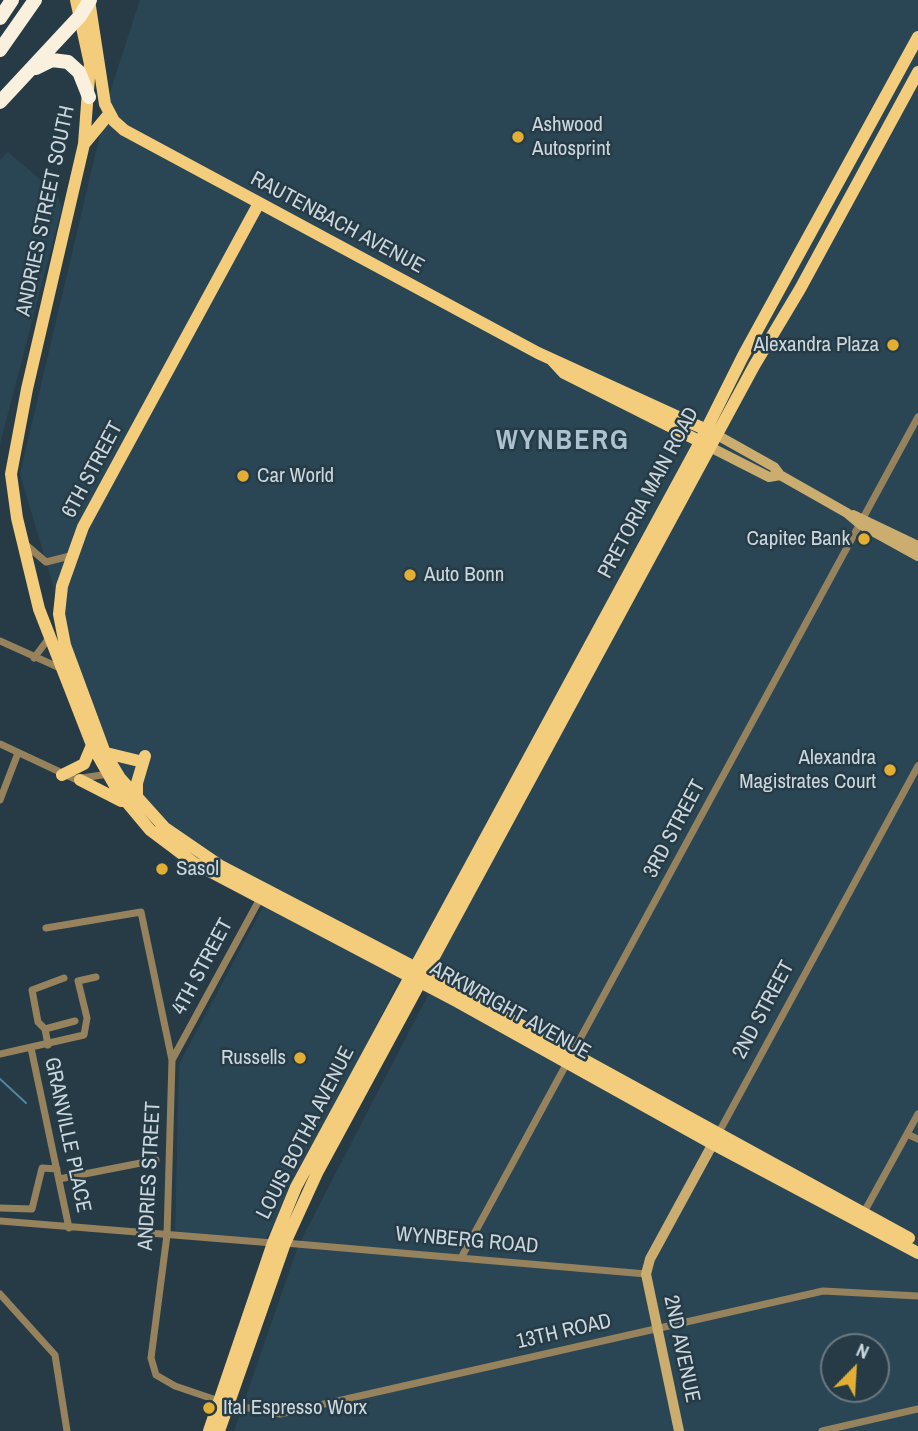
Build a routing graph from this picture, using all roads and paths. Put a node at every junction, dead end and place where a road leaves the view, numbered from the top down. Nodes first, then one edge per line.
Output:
1 (12, 0) edge
2 (35, 0) edge
3 (86, 0) edge
4 (80, 16) junction
5 (0, 18) edge
6 (918, 37) edge
7 (0, 50) edge
8 (918, 72) edge
9 (26, 74) junction
10 (89, 97) junction
11 (0, 102) edge
12 (109, 114) junction
13 (84, 145) junction
14 (259, 202) junction
15 (620, 394) junction
16 (918, 417) edge
17 (711, 432) junction
18 (705, 444) junction
19 (780, 475) junction
20 (861, 521) junction
21 (22, 541) junction
22 (918, 546) edge
23 (70, 555) junction
24 (918, 556) edge
25 (49, 638) junction
26 (0, 641) edge
27 (34, 658) junction
28 (60, 668) junction
29 (0, 744) edge
30 (92, 745) junction
31 (18, 753) junction
32 (105, 753) junction
33 (918, 766) edge
34 (111, 773) junction
35 (62, 775) junction
36 (80, 780) junction
37 (0, 800) edge
38 (132, 803) junction
39 (262, 894) junction
40 (46, 928) dead end
41 (429, 954) junction
42 (399, 960) junction
43 (417, 975) junction
44 (64, 978) dead end
45 (96, 978) dead end
46 (440, 982) junction
47 (75, 1021) dead end
48 (45, 1029) junction
49 (48, 1045) junction
50 (31, 1048) junction
51 (0, 1054) edge
52 (172, 1060) junction
53 (570, 1060) junction
54 (918, 1114) edge
55 (907, 1134) junction
56 (715, 1139) junction
57 (918, 1139) edge
58 (156, 1160) dead end
59 (57, 1169) junction
60 (59, 1180) junction
61 (0, 1208) edge
62 (862, 1217) junction
63 (0, 1221) edge
64 (69, 1228) junction
65 (167, 1235) junction
66 (279, 1243) junction
67 (252, 1244) junction
68 (918, 1244) edge
69 (918, 1253) edge
70 (461, 1258) junction
71 (266, 1261) junction
72 (646, 1274) junction
73 (0, 1294) edge
74 (918, 1296) edge
75 (656, 1330) junction
76 (224, 1403) junction
77 (918, 1409) edge
78 (67, 1431) edge
79 (209, 1431) edge
80 (219, 1431) edge
81 (679, 1431) edge
82 (822, 1431) edge

1 - 5 highway
2 - 7 highway
3 - 4 highway
3 - 12 main road
4 - 9 highway
4 - 10 main road, ANDRIES STREET SOUTH
6 - 17 main road, PRETORIA MAIN ROAD
8 - 17 main road, PRETORIA MAIN ROAD
9 - 10 highway
9 - 11 highway
10 - 13 main road, ANDRIES STREET SOUTH
12 - 13 main road
12 - 14 main road, RAUTENBACH AVENUE
13 - 21 main road, ANDRIES STREET SOUTH
14 - 15 main road, RAUTENBACH AVENUE
14 - 23 main road, 6TH STREET
15 - 17 main road
15 - 18 main road
16 - 20 street, 3RD STREET
17 - 18 main road, PRETORIA MAIN ROAD
17 - 19 street
18 - 19 street
18 - 41 main road, PRETORIA MAIN ROAD
19 - 20 street
20 - 22 street
20 - 24 street
20 - 53 street, 3RD STREET
21 - 23 street
21 - 25 main road, ANDRIES STREET SOUTH
23 - 32 main road, 6TH STREET
25 - 27 street
25 - 28 main road, ANDRIES STREET SOUTH
26 - 27 street
27 - 28 street
28 - 30 main road, ANDRIES STREET SOUTH
29 - 31 street
30 - 34 main road, ANDRIES STREET SOUTH
30 - 35 main road
31 - 35 street
31 - 37 street
32 - 34 main road, 6TH STREET
32 - 38 main road
33 - 56 street, 2ND STREET
34 - 36 street
34 - 38 main road, ARKWRIGHT AVENUE
35 - 36 street
36 - 38 main road
38 - 39 main road, ARKWRIGHT AVENUE
39 - 42 main road, ARKWRIGHT AVENUE
39 - 43 main road, ARKWRIGHT AVENUE
39 - 52 street, 4TH STREET
40 - 52 street, ANDRIES STREET
41 - 42 main road
41 - 43 main road, PRETORIA MAIN ROAD
41 - 46 main road
42 - 43 main road, ARKWRIGHT AVENUE
43 - 46 main road, ARKWRIGHT AVENUE
43 - 53 main road, ARKWRIGHT AVENUE
43 - 66 main road, LOUIS BOTHA AVENUE
44 - 48 street
45 - 49 street, GRANVILLE PLACE
46 - 53 main road, ARKWRIGHT AVENUE
47 - 48 street
48 - 49 street
49 - 50 street, GRANVILLE PLACE
50 - 51 street, GRANVILLE PLACE
50 - 59 street, GRANVILLE PLACE
52 - 65 street, ANDRIES STREET
53 - 56 main road, ARKWRIGHT AVENUE
53 - 70 street, 3RD STREET
54 - 55 street
55 - 57 street
55 - 62 street
56 - 62 main road, ARKWRIGHT AVENUE
56 - 72 street, 2ND STREET
58 - 60 street
59 - 60 street, GRANVILLE PLACE
59 - 61 street
60 - 64 street, GRANVILLE PLACE
62 - 68 main road, ARKWRIGHT AVENUE
62 - 69 main road, ARKWRIGHT AVENUE
63 - 64 street, WYNBERG ROAD
64 - 65 street, WYNBERG ROAD
65 - 67 street, WYNBERG ROAD
65 - 76 street, ANDRIES STREET
66 - 67 street, WYNBERG ROAD
66 - 70 street, WYNBERG ROAD
66 - 71 main road, LOUIS BOTHA AVENUE
66 - 76 main road, LOUIS BOTHA AVENUE
67 - 71 street
70 - 72 street, WYNBERG ROAD
71 - 76 main road, LOUIS BOTHA AVENUE
72 - 75 street, 2ND AVENUE
73 - 78 street
74 - 75 street, 13TH ROAD
75 - 76 street, 13TH ROAD
75 - 81 street, 2ND AVENUE
76 - 79 main road, LOUIS BOTHA AVENUE
76 - 80 main road, LOUIS BOTHA AVENUE
77 - 82 street

